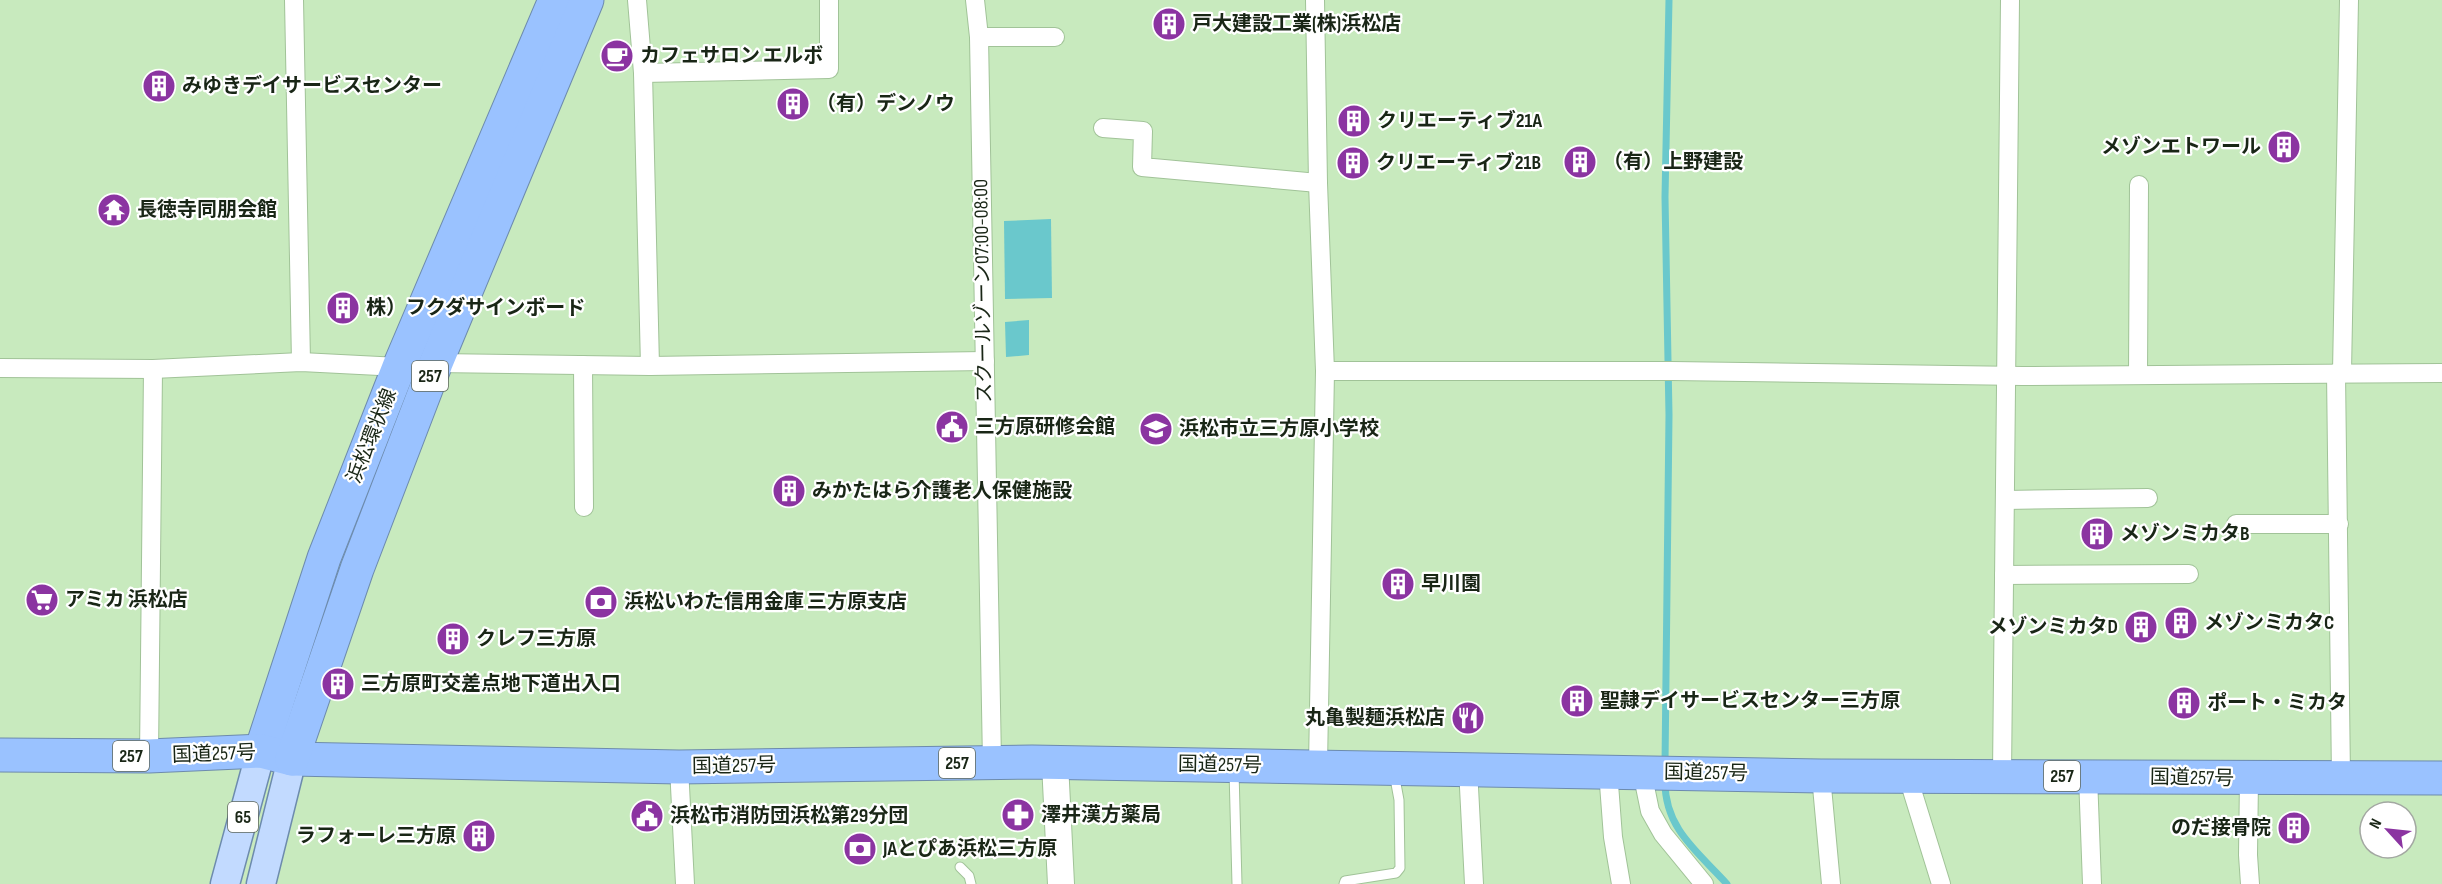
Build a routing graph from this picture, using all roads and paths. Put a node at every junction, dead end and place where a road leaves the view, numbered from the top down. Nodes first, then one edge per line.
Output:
1 (294, 0) edge
2 (555, 0) edge
3 (587, 0) edge
4 (637, 0) edge
5 (829, 0) edge
6 (975, 0) edge
7 (1315, 0) edge
8 (2010, 0) edge
9 (2349, 0) edge
10 (979, 37) junction
11 (1055, 37) dead end
12 (643, 73) junction
13 (1103, 128) dead end
14 (1318, 183) junction
15 (2139, 185) dead end
16 (301, 362) junction
17 (985, 362) junction
18 (436, 363) junction
19 (583, 365) junction
20 (650, 366) junction
21 (399, 367) junction
22 (0, 368) edge
23 (153, 369) junction
24 (1325, 372) junction
25 (2339, 373) junction
26 (2442, 374) edge
27 (2006, 375) junction
28 (2138, 375) junction
29 (2148, 498) dead end
30 (2005, 500) junction
31 (584, 507) dead end
32 (2236, 524) dead end
33 (2339, 524) junction
34 (2189, 574) dead end
35 (2004, 575) junction
36 (261, 751) junction
37 (0, 755) edge
38 (149, 756) junction
39 (292, 759) junction
40 (992, 762) junction
41 (1055, 763) junction
42 (1234, 765) junction
43 (1318, 766) junction
44 (679, 767) junction
45 (1393, 767) junction
46 (1468, 768) junction
47 (1608, 771) junction
48 (1659, 772) junction
49 (1907, 774) junction
50 (2002, 775) junction
51 (1821, 776) junction
52 (2088, 776) junction
53 (2341, 778) junction
54 (2442, 778) edge
55 (2249, 779) junction
56 (960, 867) dead end
57 (225, 884) edge
58 (261, 884) edge
59 (685, 884) edge
60 (971, 884) edge
61 (1061, 884) edge
62 (1237, 884) edge
63 (1344, 884) edge
64 (1474, 884) edge
65 (1621, 884) edge
66 (1704, 884) edge
67 (1831, 884) edge
68 (1941, 884) edge
69 (2092, 884) edge
70 (2250, 884) edge

1 - 16 street
2 - 21 highway, 浜松環状線 / 257
3 - 18 highway, 浜松環状線 / 257
4 - 12 street
5 - 12 street
6 - 10 street, スクールゾーン07:00-08:00
7 - 14 street
8 - 27 street
9 - 25 street
10 - 11 street
10 - 17 street, スクールゾーン07:00-08:00
12 - 20 street
13 - 14 street
14 - 24 street
15 - 28 street
16 - 21 street
16 - 23 street
17 - 20 street
17 - 40 street, スクールゾーン07:00-08:00
18 - 19 street
18 - 39 highway, 浜松環状線 / 257
19 - 20 street
19 - 31 street
21 - 36 highway, 浜松環状線 / 257
22 - 23 street
23 - 38 street
24 - 27 street
24 - 43 street
25 - 26 street
25 - 28 street
25 - 33 street
27 - 28 street
27 - 30 street
29 - 30 street
30 - 35 street
32 - 33 street
33 - 53 street
34 - 35 street
35 - 50 street
36 - 38 highway, 国道257号 / 257
36 - 39 highway, 国道257号 / 257
36 - 57 main road, 浜松環状線 / 65
37 - 38 highway, 国道257号 / 257
39 - 44 highway, 国道257号 / 257
39 - 58 main road, 浜松環状線 / 65
40 - 41 highway, 国道257号 / 257
40 - 44 highway, 国道257号 / 257
41 - 42 highway, 国道257号 / 257
41 - 61 main road
42 - 43 highway, 国道257号 / 257
42 - 62 lane
43 - 45 highway, 国道257号 / 257
44 - 59 street
45 - 46 highway, 国道257号 / 257
45 - 63 lane
46 - 47 highway, 国道257号 / 257
46 - 64 street
47 - 48 highway, 国道257号 / 257
47 - 65 street
48 - 51 highway, 国道257号 / 257
48 - 66 street
49 - 50 highway, 国道257号 / 257
49 - 51 highway, 国道257号 / 257
49 - 68 street
50 - 52 highway, 国道257号 / 257
51 - 67 street
52 - 55 highway, 国道257号 / 257
52 - 69 street
53 - 54 highway, 国道257号 / 257
53 - 55 highway, 国道257号 / 257
55 - 70 street
56 - 60 lane

